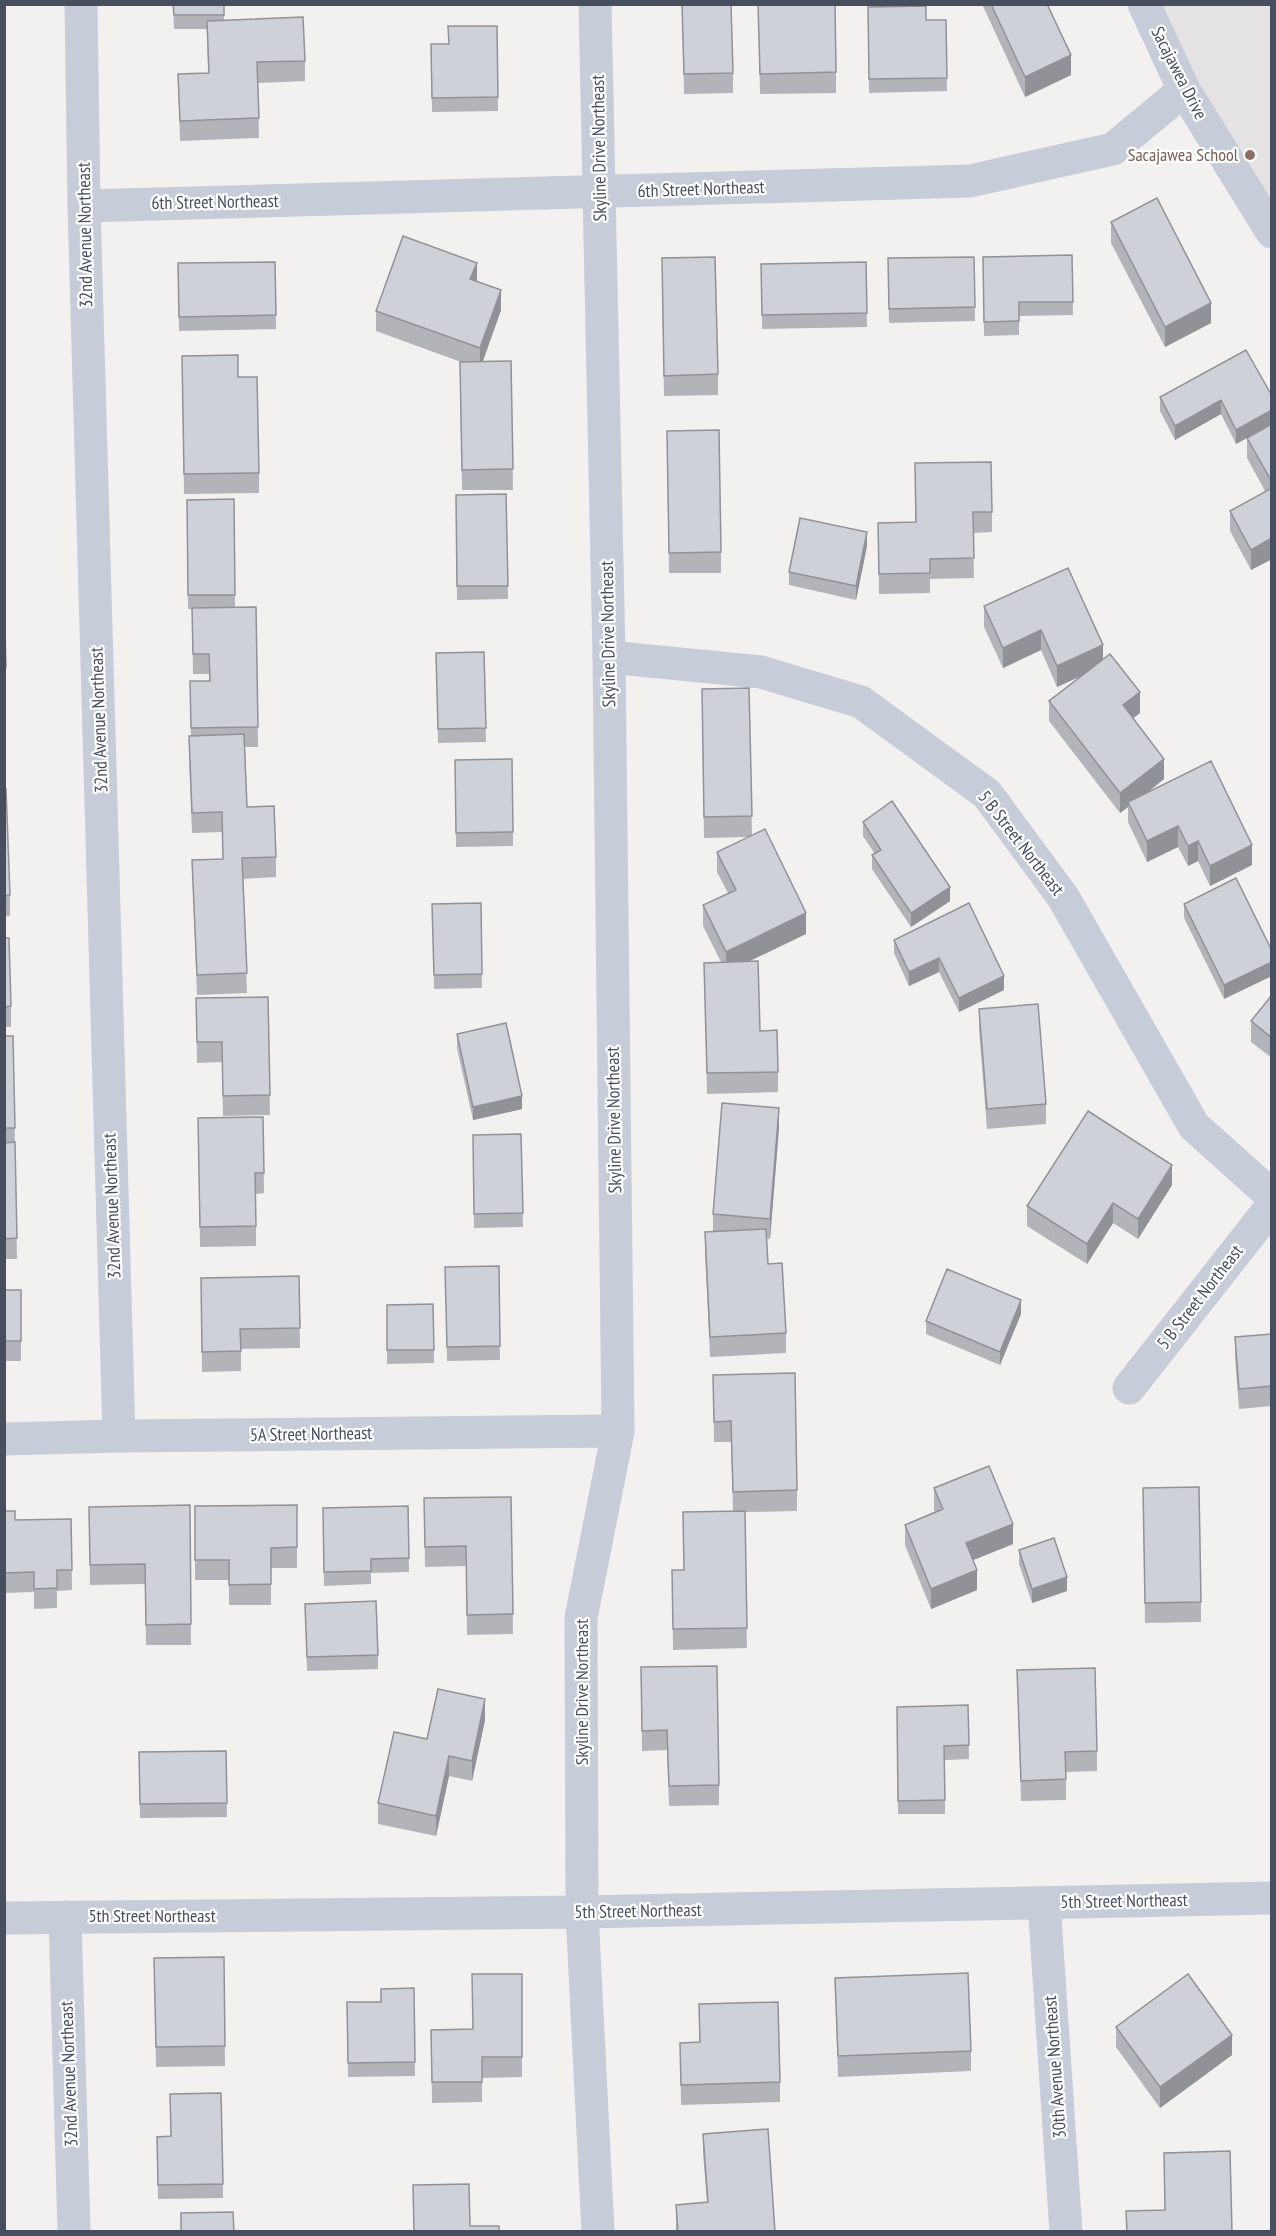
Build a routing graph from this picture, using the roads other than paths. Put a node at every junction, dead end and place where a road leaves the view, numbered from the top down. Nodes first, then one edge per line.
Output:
1 (81, 4) edge
2 (595, 4) edge
3 (1144, 4) edge
4 (1184, 90) junction
5 (600, 192) junction
6 (84, 206) junction
7 (1272, 232) edge
8 (609, 657) junction
9 (1272, 1196) edge
10 (1272, 1206) edge
11 (1129, 1388) dead end
12 (618, 1431) junction
13 (118, 1436) junction
14 (4, 1439) edge
15 (1272, 1898) edge
16 (1044, 1903) junction
17 (582, 1912) junction
18 (65, 1917) junction
19 (4, 1918) edge
20 (74, 2232) edge
21 (598, 2232) edge
22 (1066, 2232) edge

1 - 6 street, 32nd Avenue Northeast
2 - 5 street, Skyline Drive Northeast
3 - 4 street, Sacajawea Drive
4 - 5 street, 6th Street Northeast
4 - 7 street, Sacajawea Drive
5 - 6 street, 6th Street Northeast
5 - 8 street, Skyline Drive Northeast
6 - 13 street, 32nd Avenue Northeast
8 - 9 street, 5 B Street Northeast
8 - 12 street, Skyline Drive Northeast
10 - 11 street, 5 B Street Northeast
12 - 13 street, 5A Street Northeast
12 - 17 street, Skyline Drive Northeast
13 - 14 street, 5A Street Northeast
15 - 16 street, 5th Street Northeast
16 - 17 street, 5th Street Northeast
16 - 22 street, 30th Avenue Northeast
17 - 18 street, 5th Street Northeast
17 - 21 street, Skyline Drive Northeast
18 - 19 street, 5th Street Northeast
18 - 20 street, 32nd Avenue Northeast

